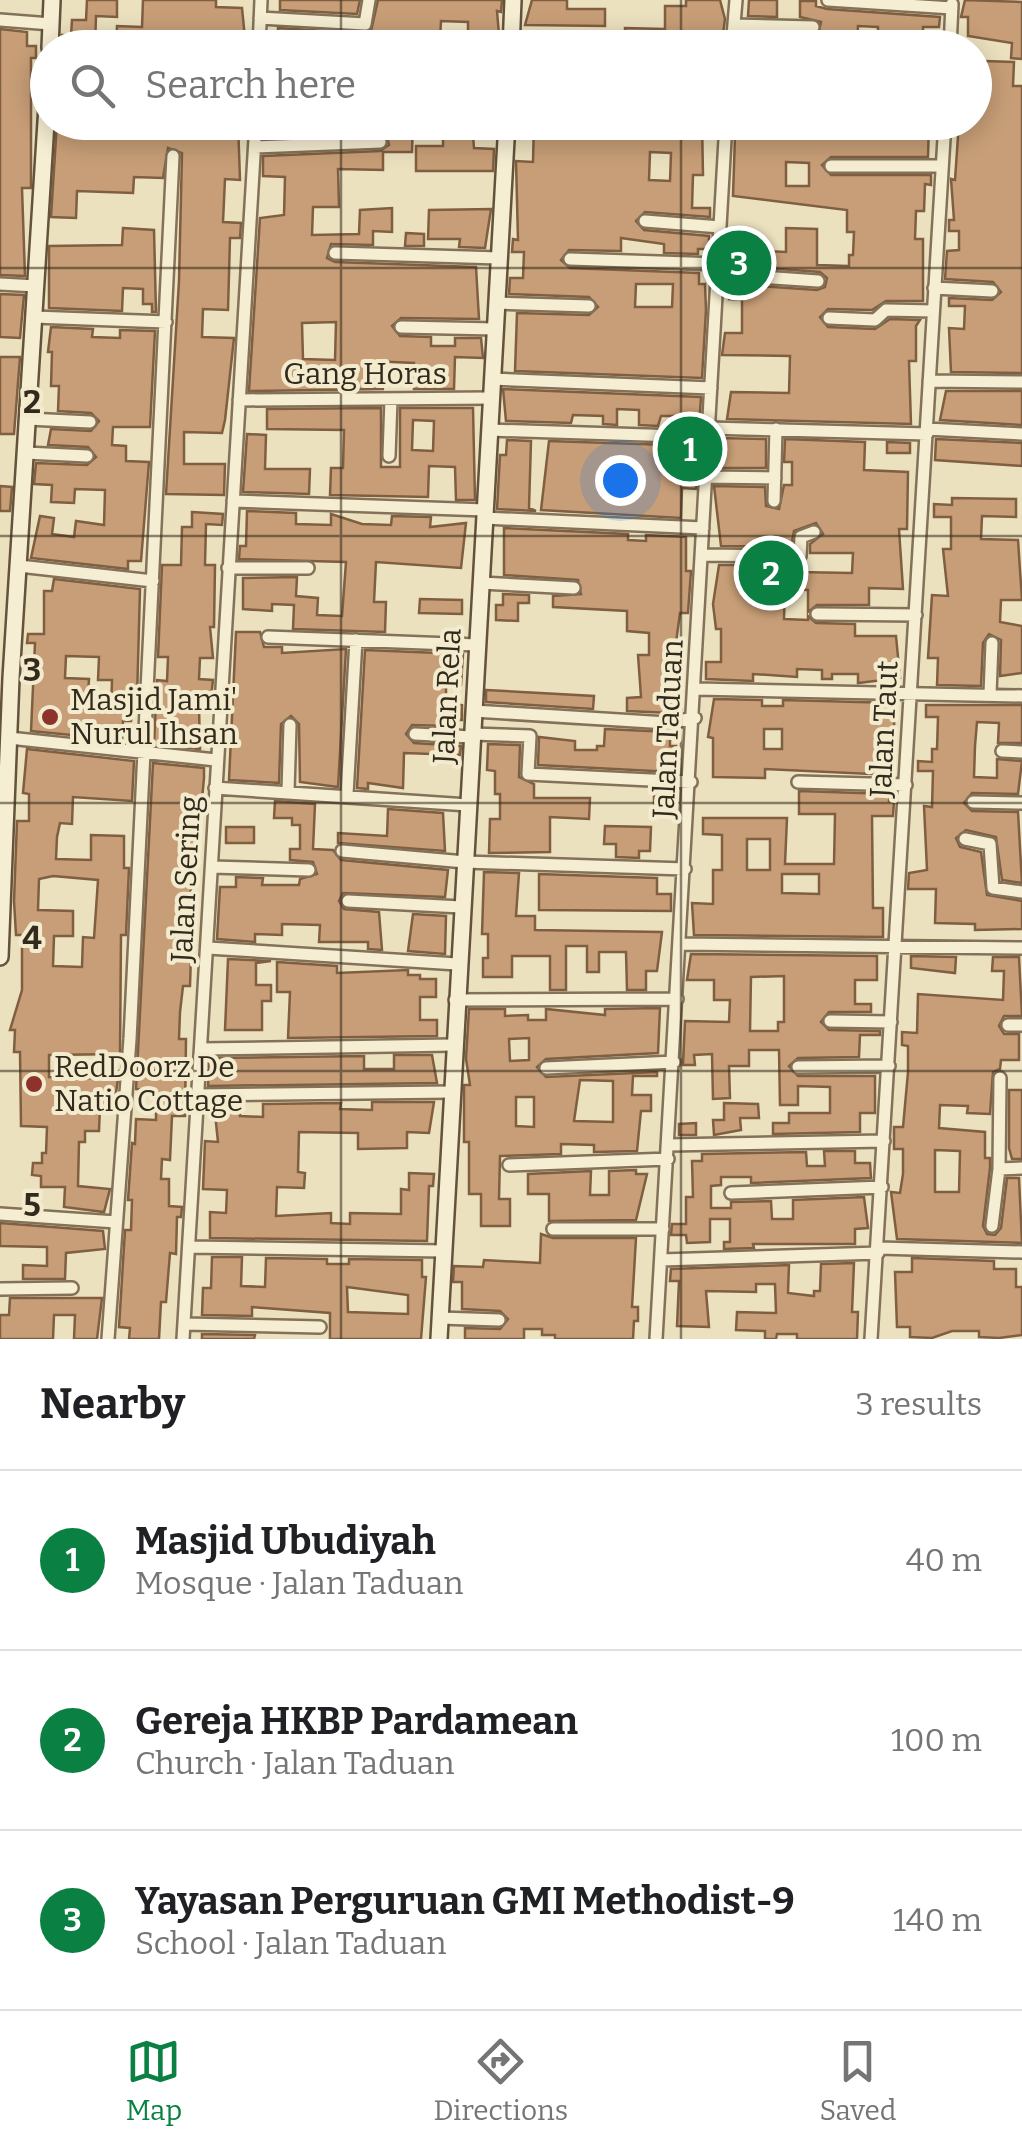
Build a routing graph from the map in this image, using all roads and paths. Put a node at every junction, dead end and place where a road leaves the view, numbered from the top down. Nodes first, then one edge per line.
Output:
1 (52, 0) edge
2 (261, 0) edge
3 (369, 0) edge
4 (513, 0) edge
5 (736, 0) edge
6 (828, 0) edge
7 (952, 4) edge
8 (260, 18) junction
9 (0, 20) edge
10 (51, 24) junction
11 (734, 26) junction
12 (812, 27) dead end
13 (51, 30) edge
14 (259, 30) edge
15 (512, 30) edge
16 (734, 30) edge
17 (951, 30) edge
18 (45, 140) edge
19 (255, 140) edge
20 (505, 140) edge
21 (725, 140) edge
22 (944, 140) edge
23 (380, 142) dead end
24 (255, 146) junction
25 (173, 156) dead end
26 (831, 166) dead end
27 (942, 166) junction
28 (645, 221) dead end
29 (720, 227) junction
30 (335, 253) dead end
31 (499, 258) junction
32 (570, 259) dead end
33 (718, 269) junction
34 (818, 281) dead end
35 (0, 284) edge
36 (36, 286) junction
37 (934, 288) junction
38 (992, 291) dead end
39 (496, 303) junction
40 (589, 306) dead end
41 (934, 311) junction
42 (34, 318) junction
43 (830, 318) dead end
44 (166, 322) junction
45 (401, 327) dead end
46 (495, 329) junction
47 (492, 379) junction
48 (929, 380) junction
49 (1022, 382) edge
50 (711, 388) junction
51 (491, 398) junction
52 (391, 399) junction
53 (240, 400) junction
54 (28, 419) junction
55 (90, 422) dead end
56 (489, 430) junction
57 (776, 430) junction
58 (927, 431) junction
59 (709, 432) junction
60 (1022, 434) edge
61 (26, 452) junction
62 (87, 456) dead end
63 (389, 456) dead end
64 (706, 477) junction
65 (775, 478) junction
66 (233, 500) junction
67 (774, 501) dead end
68 (484, 514) junction
69 (703, 528) junction
70 (814, 532) dead end
71 (702, 555) junction
72 (19, 566) junction
73 (228, 568) junction
74 (308, 568) dead end
75 (153, 581) junction
76 (481, 583) junction
77 (574, 588) dead end
78 (816, 614) dead end
79 (916, 615) junction
80 (268, 637) dead end
81 (356, 640) junction
82 (992, 643) dead end
83 (477, 644) junction
84 (6, 678) edge
85 (696, 689) junction
86 (910, 691) junction
87 (990, 694) junction
88 (1022, 696) edge
89 (474, 711) junction
90 (5, 715) edge
91 (695, 718) junction
92 (290, 725) dead end
93 (415, 734) dead end
94 (472, 736) junction
95 (9, 738) junction
96 (1002, 751) dead end
97 (145, 752) junction
98 (1022, 752) edge
99 (216, 760) junction
100 (691, 782) junction
101 (798, 782) dead end
102 (4, 785) edge
103 (906, 785) junction
104 (215, 788) junction
105 (288, 790) junction
106 (346, 794) junction
107 (972, 802) dead end
108 (1022, 803) edge
109 (468, 805) junction
110 (966, 839) dead end
111 (342, 851) dead end
112 (465, 862) junction
113 (212, 866) junction
114 (309, 870) dead end
115 (686, 870) junction
116 (1022, 892) edge
117 (348, 901) dead end
118 (1, 905) edge
119 (462, 907) junction
120 (0, 940) edge
121 (681, 944) junction
122 (898, 944) junction
123 (208, 948) junction
124 (1022, 948) edge
125 (0, 957) edge
126 (457, 964) junction
127 (678, 999) junction
128 (455, 1000) junction
129 (830, 1021) dead end
130 (892, 1022) junction
131 (1008, 1025) dead end
132 (1022, 1026) edge
133 (453, 1045) junction
134 (201, 1049) junction
135 (674, 1062) junction
136 (889, 1066) junction
137 (798, 1067) dead end
138 (546, 1068) dead end
139 (1000, 1078) dead end
140 (452, 1092) junction
141 (198, 1095) junction
142 (884, 1140) junction
143 (668, 1152) junction
144 (508, 1164) dead end
145 (1022, 1168) edge
146 (999, 1169) junction
147 (882, 1187) junction
148 (731, 1193) dead end
149 (0, 1214) edge
150 (116, 1222) junction
151 (992, 1226) dead end
152 (553, 1229) dead end
153 (663, 1229) junction
154 (188, 1247) junction
155 (879, 1251) junction
156 (443, 1252) junction
157 (1022, 1252) edge
158 (661, 1260) junction
159 (72, 1288) dead end
160 (0, 1290) edge
161 (440, 1318) junction
162 (500, 1320) dead end
163 (184, 1324) junction
164 (320, 1327) dead end
165 (108, 1339) edge
166 (182, 1339) edge
167 (440, 1339) edge
168 (656, 1339) edge
169 (872, 1339) edge

1 - 10 street
2 - 8 street
3 - 8 street
4 - 15 street
5 - 11 street
6 - 7 street
7 - 17 street
8 - 14 street
9 - 10 street
10 - 13 street
11 - 12 street
11 - 16 street
18 - 36 street
19 - 24 street, Jalan Sering
20 - 31 street, Jalan Rela
21 - 29 street, Jalan Taduan
22 - 27 street, Jalan Taut
23 - 24 street
24 - 53 street, Jalan Sering
25 - 44 street
26 - 27 street
27 - 37 street, Jalan Taut
28 - 29 street
29 - 33 street, Jalan Taduan
30 - 31 street
31 - 39 street, Jalan Rela
32 - 33 street
33 - 34 street
33 - 50 street, Jalan Taduan
35 - 36 street
36 - 42 street
37 - 38 street
37 - 41 street, Jalan Taut
39 - 40 street
39 - 46 street, Jalan Rela
41 - 43 street
41 - 48 street, Jalan Taut
42 - 44 street
42 - 54 street
44 - 75 street
45 - 46 street
46 - 47 street, Jalan Rela
47 - 50 street
47 - 51 street, Jalan Rela
48 - 49 street
48 - 58 street, Jalan Taut
50 - 59 street, Jalan Taduan
51 - 52 street, Gang Horas
51 - 56 street, Jalan Rela
52 - 53 street, Gang Horas
52 - 63 street
53 - 66 street, Jalan Sering
54 - 55 street
54 - 61 street
56 - 59 street
56 - 68 street, Jalan Rela
57 - 58 street
57 - 59 street
57 - 65 street
58 - 60 street
58 - 79 street, Jalan Taut
59 - 64 street, Jalan Taduan
61 - 62 street
61 - 72 street
64 - 65 street
64 - 69 street, Jalan Taduan
65 - 67 street
66 - 68 street
66 - 73 street, Jalan Sering
68 - 69 street
68 - 76 street, Jalan Rela
69 - 71 street, Jalan Taduan
70 - 71 street
71 - 85 street, Jalan Taduan
72 - 75 street
72 - 84 street
73 - 74 street
73 - 99 street, Jalan Sering
75 - 97 street
76 - 77 street
76 - 83 street, Jalan Rela
78 - 79 street
79 - 86 street, Jalan Taut
80 - 81 street
81 - 83 street
81 - 106 street
82 - 87 street
83 - 89 street, Jalan Rela
84 - 90 street
85 - 86 street
85 - 91 street, Jalan Taduan
86 - 87 street
86 - 103 street, Jalan Taut
87 - 88 street
89 - 91 street
89 - 94 street, Jalan Rela
90 - 95 street
91 - 100 street, Jalan Taduan
92 - 105 street
93 - 94 street
94 - 100 street
94 - 109 street, Jalan Rela
95 - 97 street
95 - 102 street
96 - 98 street
97 - 99 street
97 - 150 street
99 - 104 street, Jalan Sering
100 - 115 street, Jalan Taduan
101 - 103 street
102 - 118 street
103 - 122 street, Jalan Taut
104 - 105 street
104 - 113 street, Jalan Sering
105 - 106 street
106 - 109 street
107 - 108 street
109 - 112 street, Jalan Rela
110 - 116 street
111 - 112 street
112 - 115 street
112 - 119 street, Jalan Rela
113 - 114 street
113 - 123 street, Jalan Sering
115 - 121 street, Jalan Taduan
117 - 119 street
118 - 120 street
119 - 126 street, Jalan Rela
120 - 125 street
121 - 122 street
121 - 127 street, Jalan Taduan
122 - 124 street
122 - 130 street, Jalan Taut
123 - 126 street
123 - 134 street, Jalan Sering
126 - 128 street, Jalan Rela
127 - 128 street
127 - 135 street, Jalan Taduan
128 - 133 street, Jalan Rela
129 - 130 street
130 - 136 street, Jalan Taut
131 - 132 street
133 - 134 street
133 - 140 street, Jalan Rela
134 - 141 street, Jalan Sering
135 - 138 street
135 - 143 street, Jalan Taduan
136 - 137 street
136 - 142 street, Jalan Taut
139 - 146 street
140 - 141 street
140 - 156 street, Jalan Rela
141 - 154 street, Jalan Sering
142 - 143 street
142 - 147 street, Jalan Taut
143 - 144 street
143 - 153 street, Jalan Taduan
145 - 146 street
146 - 151 street
147 - 148 street
147 - 155 street, Jalan Taut
149 - 150 street
150 - 165 street
152 - 153 street
153 - 158 street, Jalan Taduan
154 - 156 street
154 - 163 street, Jalan Sering
155 - 157 street
155 - 158 street
155 - 169 street, Jalan Taut
156 - 161 street, Jalan Rela
158 - 168 street, Jalan Taduan
159 - 160 street
161 - 162 street
161 - 167 street, Jalan Rela
163 - 164 street
163 - 166 street, Jalan Sering

